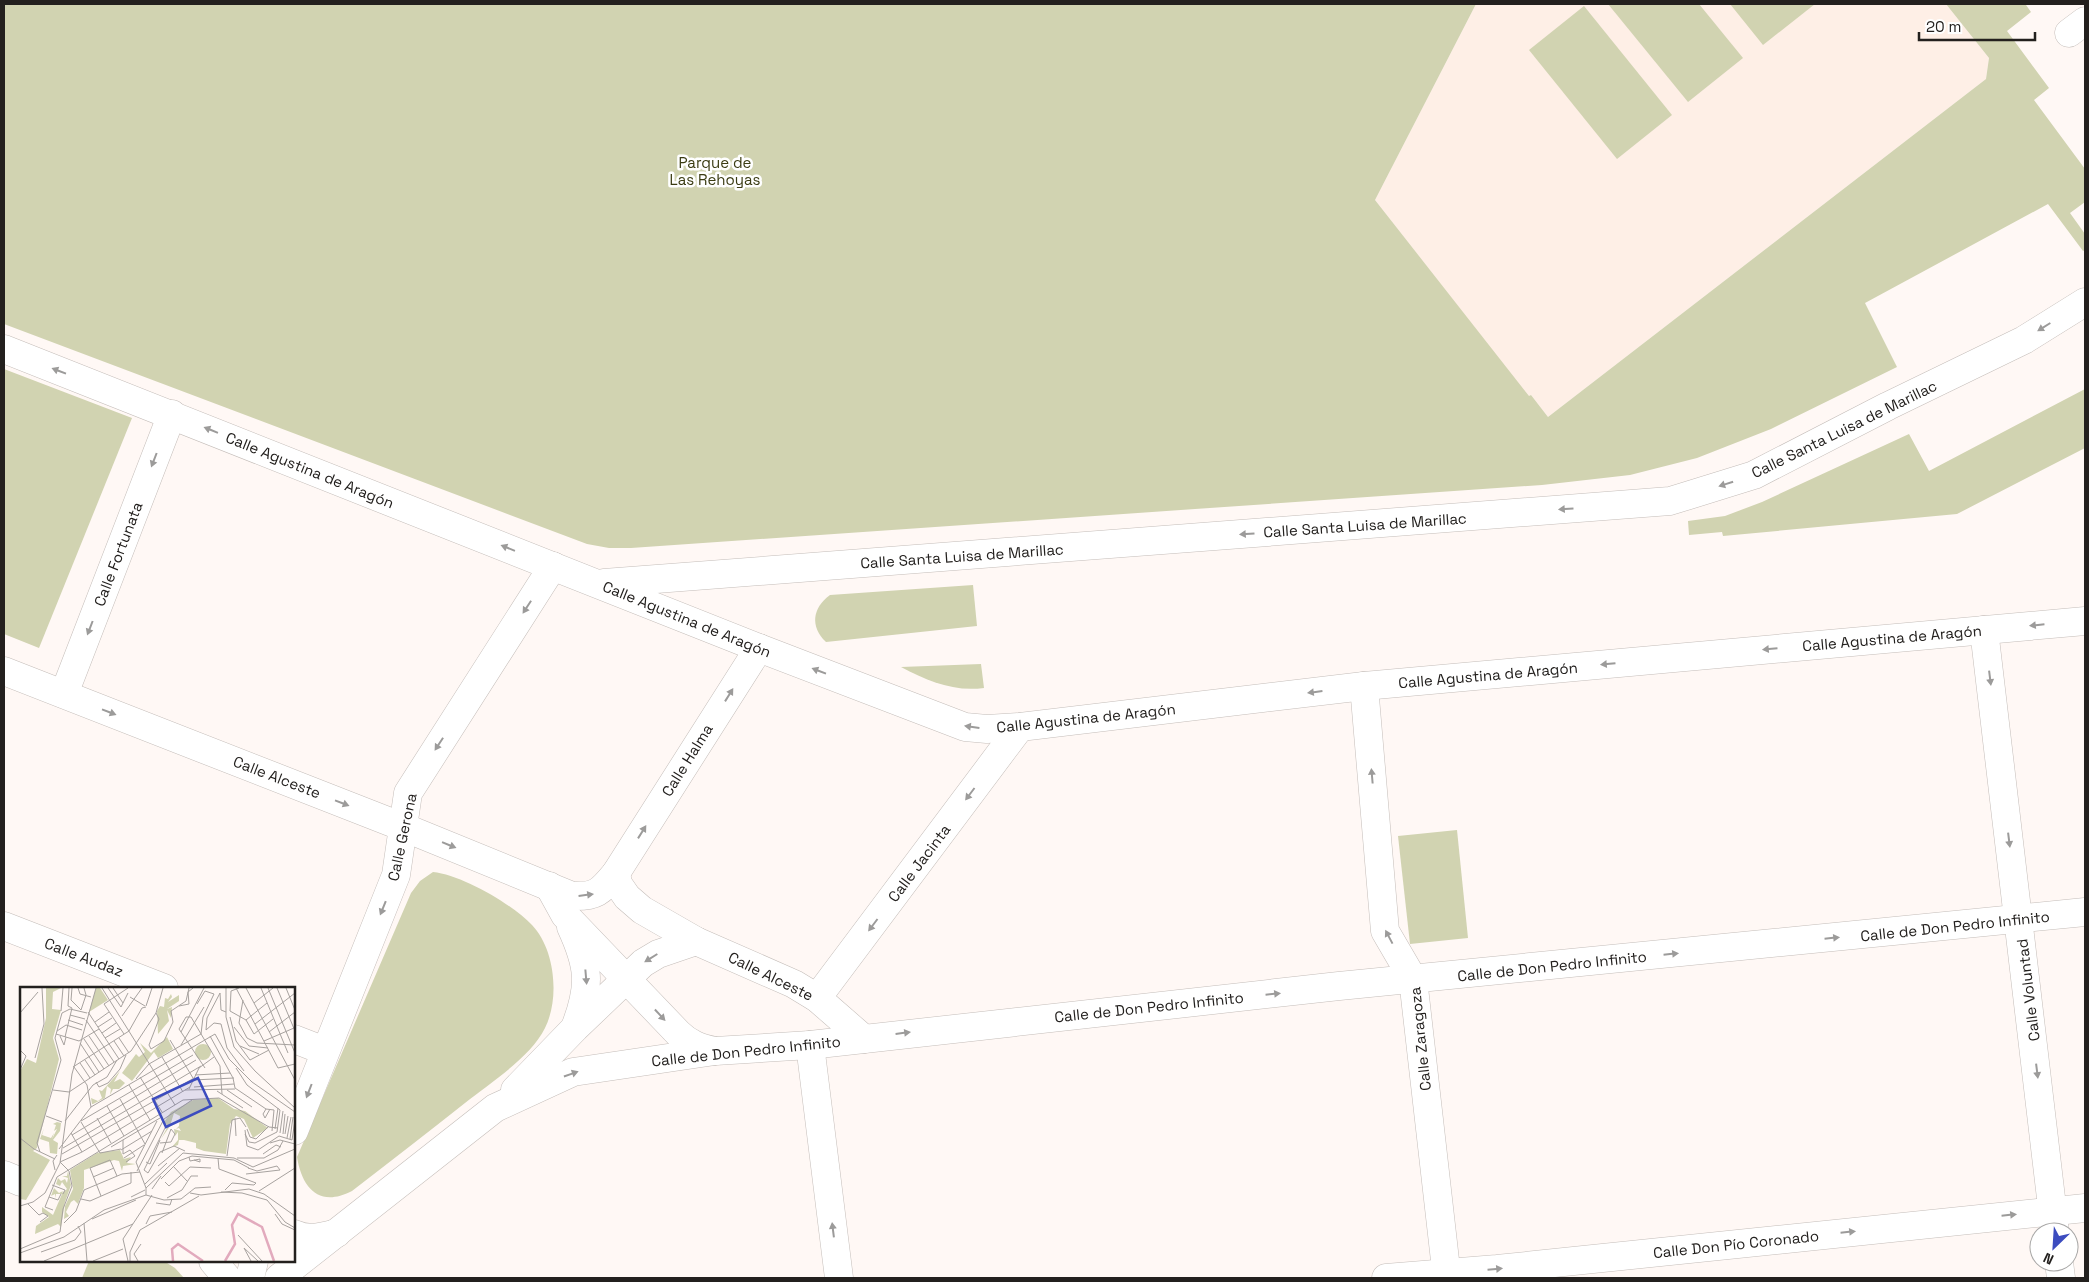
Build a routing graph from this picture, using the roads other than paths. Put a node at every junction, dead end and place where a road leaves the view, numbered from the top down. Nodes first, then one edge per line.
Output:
1 (2085, 302) edge
2 (4, 349) edge
3 (172, 414) junction
4 (553, 566) junction
5 (600, 584) junction
6 (2085, 621) edge
7 (1984, 630) junction
8 (759, 648) junction
9 (4, 671) edge
10 (1364, 686) junction
11 (64, 694) junction
12 (1020, 727) junction
13 (403, 827) junction
14 (616, 873) junction
15 (548, 886) junction
16 (2085, 912) edge
17 (565, 914) junction
18 (2019, 919) junction
19 (4, 926) edge
20 (696, 941) junction
21 (626, 977) junction
22 (1413, 979) junction
23 (161, 987) edge
24 (817, 998) junction
25 (575, 1028) junction
26 (295, 1038) edge
27 (864, 1039) junction
28 (810, 1045) junction
29 (325, 1051) junction
30 (715, 1051) junction
31 (495, 1108) junction
32 (295, 1127) edge
33 (4, 1176) edge
34 (20, 1182) edge
35 (2085, 1208) edge
36 (2054, 1221) edge
37 (339, 1232) junction
38 (295, 1234) edge
39 (214, 1262) edge
40 (254, 1262) edge
41 (1446, 1275) edge
42 (227, 1278) edge
43 (250, 1278) edge
44 (278, 1278) edge
45 (839, 1278) edge
46 (1386, 1278) edge

1 -> 5 street, Calle Santa Luisa de Marillac
3 -> 2 street, Calle Agustina de Aragón
4 -> 3 street, Calle Agustina de Aragón
3 -> 11 street, Calle Fortunata
4 - 5 street, Calle Agustina de Aragón
4 -> 13 street, Calle Gerona
5 - 8 street, Calle Agustina de Aragón
6 -> 7 street, Calle Agustina de Aragón
7 -> 10 street, Calle Agustina de Aragón
7 -> 18 street, Calle Voluntad
12 -> 8 street, Calle Agustina de Aragón
14 -> 8 street, Calle Halma
9 - 11 street, Calle Alceste
10 -> 12 street, Calle Agustina de Aragón
22 -> 10 street, Calle Zaragoza
11 -> 13 street, Calle Alceste
12 -> 24 street, Calle Jacinta
13 -> 15 street, Calle Alceste
13 -> 29 street, Calle Gerona
15 -> 14 street, Calle Alceste
14 - 20 street, Calle Alceste
15 - 17 street
16 - 18 street, Calle de Don Pedro Infinito
17 - 21 street
17 -> 25 street
22 -> 18 street, Calle de Don Pedro Infinito
18 -> 36 street, Calle Voluntad
19 - 23 street, Calle Audaz
20 -> 21 street
20 - 24 street, Calle Alceste
21 - 25 street
21 -> 30 street
27 -> 22 street, Calle de Don Pedro Infinito
22 - 41 street, Calle Zaragoza
24 - 27 street, Calle Alceste
25 - 31 street
26 - 29 street
27 - 28 street, Calle de Don Pedro Infinito
28 - 30 street, Calle de Don Pedro Infinito
45 -> 28 street
29 -> 32 street, Calle Gerona
31 -> 30 street, Calle de Don Pedro Infinito
31 - 37 street, Calle de Don Pedro Infinito
33 - 34 street
35 - 36 street, Calle Don Pío Coronado
41 -> 36 street, Calle Don Pío Coronado
37 - 38 street
37 - 44 street, Calle de Don Pedro Infinito
39 - 42 street
40 - 43 street
41 - 46 street, Calle Don Pío Coronado

